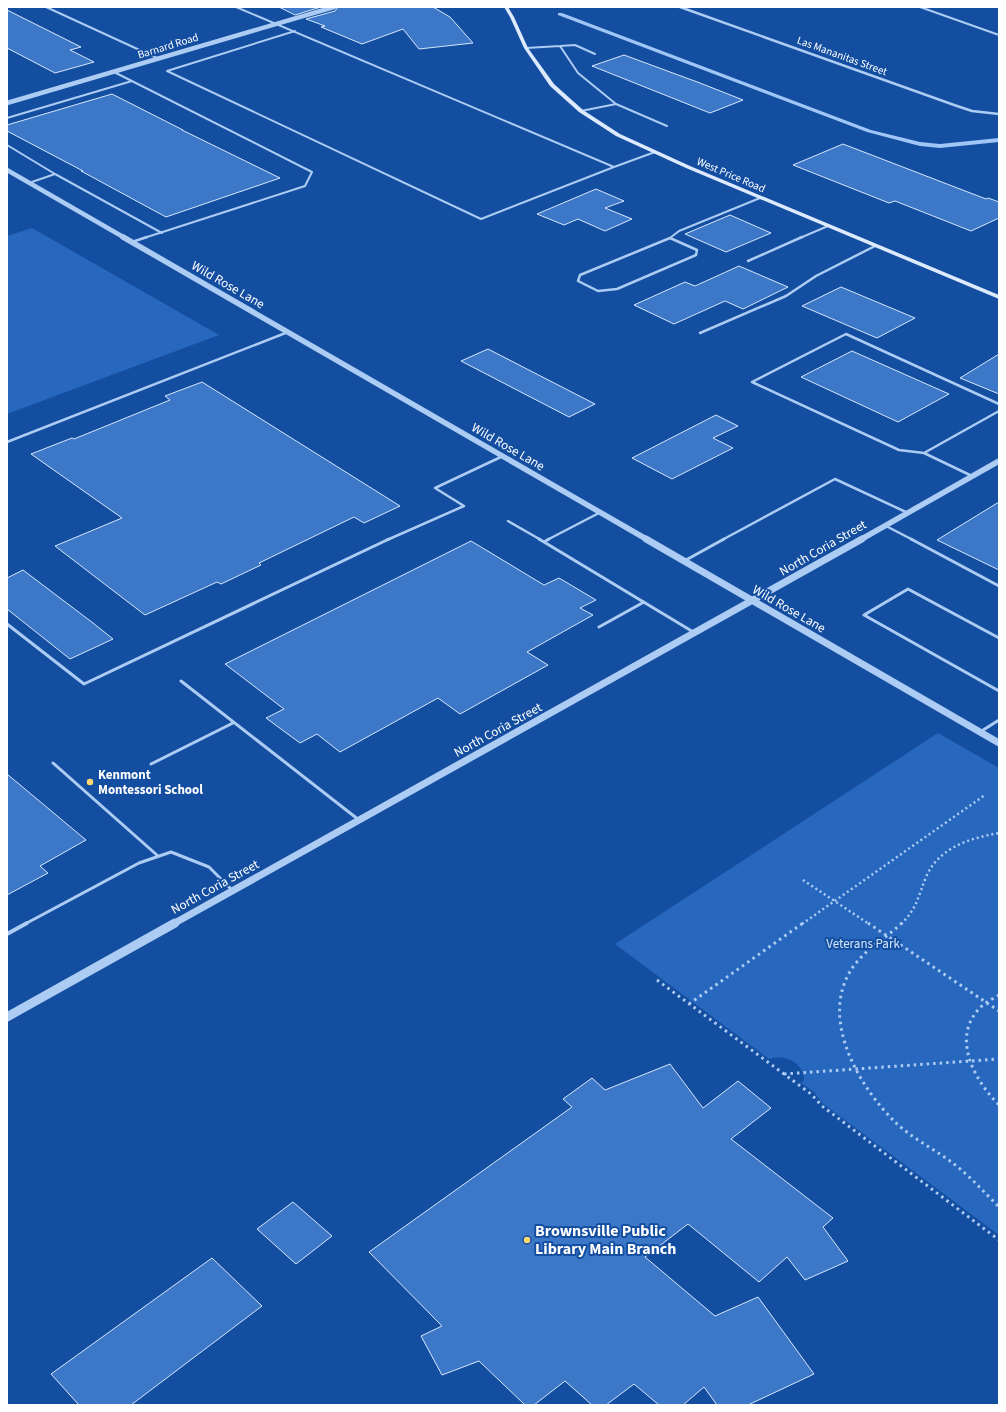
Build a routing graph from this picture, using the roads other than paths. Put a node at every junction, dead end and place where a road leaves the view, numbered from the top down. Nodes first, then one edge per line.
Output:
1 (46, 7) edge
2 (236, 7) edge
3 (334, 7) edge
4 (506, 7) edge
5 (680, 7) edge
6 (920, 7) edge
7 (276, 23) junction
8 (295, 31) junction
9 (999, 35) edge
10 (560, 46) junction
11 (526, 48) junction
12 (595, 54) dead end
13 (158, 59) junction
14 (114, 72) junction
15 (132, 81) junction
16 (7, 103) edge
17 (616, 104) junction
18 (581, 111) junction
19 (999, 114) edge
20 (7, 118) edge
21 (667, 126) dead end
22 (7, 146) edge
23 (655, 152) junction
24 (614, 167) junction
25 (7, 170) edge
26 (55, 174) junction
27 (29, 183) junction
28 (760, 198) junction
29 (828, 226) junction
30 (162, 233) junction
31 (670, 238) junction
32 (132, 242) junction
33 (875, 246) junction
34 (748, 261) dead end
35 (999, 297) edge
36 (288, 332) junction
37 (700, 333) dead end
38 (999, 404) edge
39 (999, 410) edge
40 (7, 442) edge
41 (924, 453) junction
42 (503, 456) junction
43 (999, 461) edge
44 (973, 476) junction
45 (600, 512) junction
46 (908, 513) junction
47 (508, 521) dead end
48 (886, 526) junction
49 (544, 542) junction
50 (684, 561) junction
51 (999, 586) edge
52 (644, 602) junction
53 (754, 602) junction
54 (7, 624) edge
55 (599, 627) dead end
56 (696, 634) junction
57 (999, 638) edge
58 (180, 681) dead end
59 (999, 691) edge
60 (999, 720) edge
61 (233, 722) junction
62 (980, 732) junction
63 (999, 743) edge
64 (53, 763) dead end
65 (151, 764) dead end
66 (359, 820) junction
67 (158, 856) junction
68 (233, 891) junction
69 (7, 934) edge
70 (7, 1017) edge

1 - 13 lane
2 - 7 lane
3 - 7 street, Barnard Road
4 - 11 main road, West Price Road
5 - 19 street, Las Mananitas Street
6 - 9 lane
7 - 8 lane
7 - 13 street, Barnard Road
8 - 24 lane
8 - 24 lane
10 - 11 lane
10 - 12 lane
10 - 17 lane
11 - 18 main road, West Price Road
13 - 14 street, Barnard Road
14 - 15 lane
14 - 16 street, Barnard Road
15 - 20 lane
15 - 30 lane
17 - 18 lane
17 - 21 lane
18 - 23 main road, West Price Road
22 - 26 lane
23 - 24 lane
23 - 28 main road, West Price Road
25 - 27 street, Wild Rose Lane
26 - 27 lane
26 - 30 lane
27 - 32 street, Wild Rose Lane
28 - 29 main road, West Price Road
28 - 31 lane
29 - 33 main road, West Price Road
29 - 34 lane
30 - 32 lane
31 - 31 lane
32 - 36 street, Wild Rose Lane
33 - 35 main road, West Price Road
33 - 37 lane
36 - 40 lane
36 - 42 street, Wild Rose Lane
38 - 41 lane
39 - 41 lane
41 - 44 lane
42 - 45 street, Wild Rose Lane
42 - 54 lane
43 - 44 street, North Coria Street
44 - 46 street, North Coria Street
45 - 49 lane
45 - 50 street, Wild Rose Lane
46 - 48 street, North Coria Street
46 - 50 lane
47 - 49 lane
48 - 51 lane
48 - 53 street, North Coria Street
49 - 52 lane
50 - 53 street, Wild Rose Lane
52 - 55 lane
52 - 56 lane
53 - 56 street, North Coria Street
53 - 62 street, Wild Rose Lane
56 - 66 street, North Coria Street
57 - 59 lane
58 - 61 lane
60 - 62 lane
61 - 65 lane
61 - 66 lane
62 - 63 street, Wild Rose Lane
64 - 67 lane
66 - 68 street, North Coria Street
67 - 68 lane
67 - 69 lane
68 - 70 street, North Coria Street

